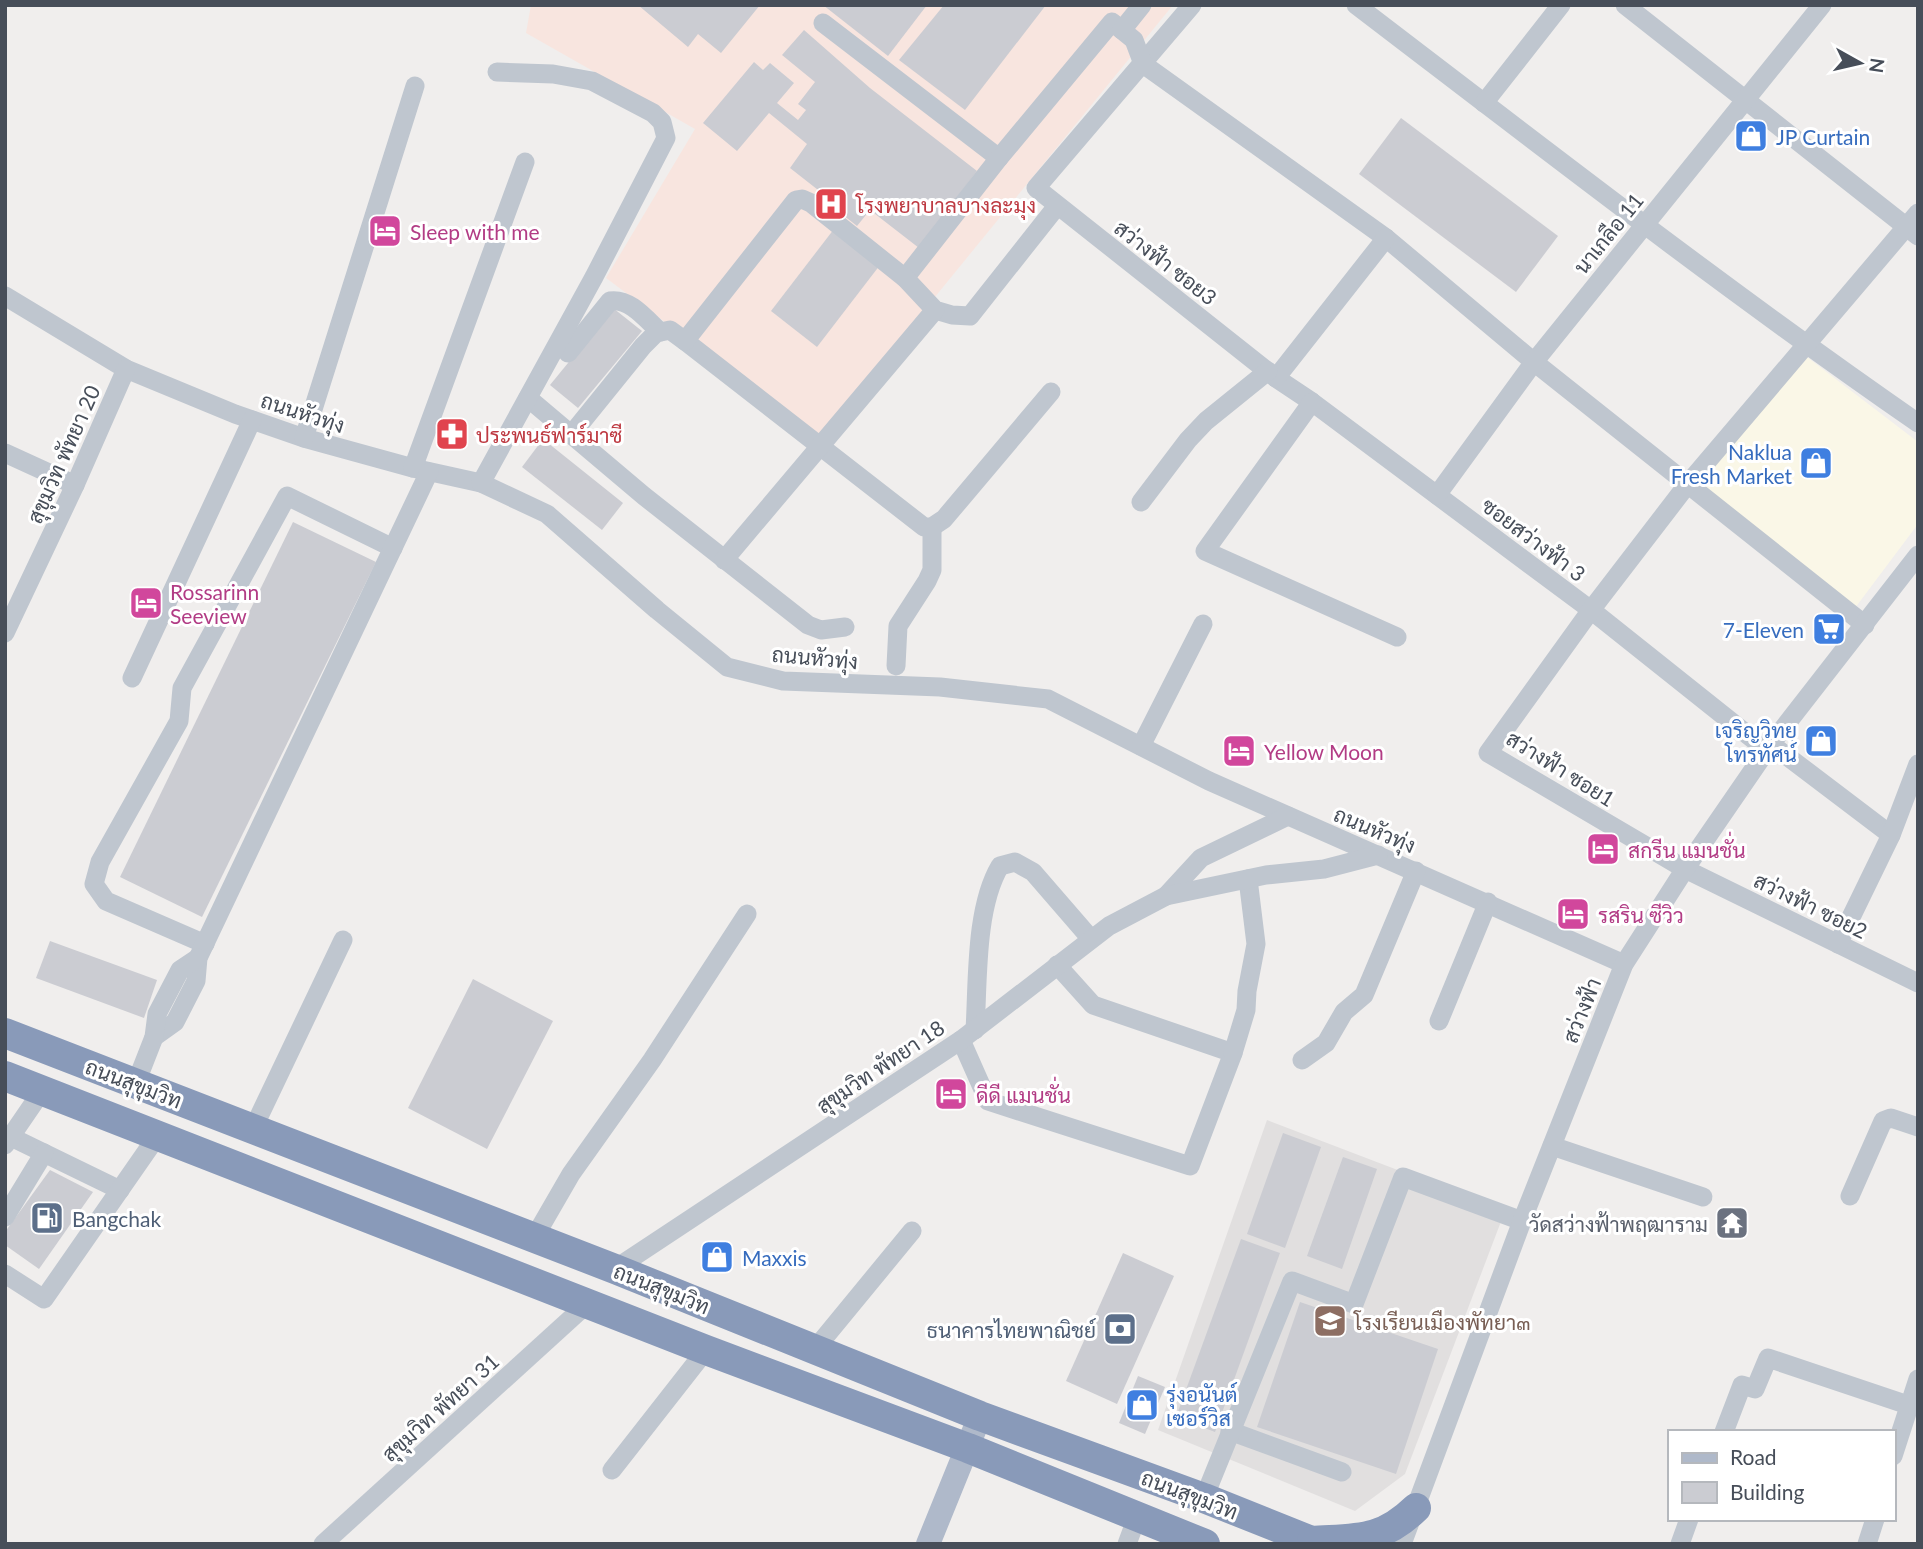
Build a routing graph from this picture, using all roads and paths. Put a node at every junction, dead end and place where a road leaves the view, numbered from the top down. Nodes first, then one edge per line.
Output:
1 (1142, 5) edge
2 (1192, 5) edge
3 (1356, 5) edge
4 (1561, 5) edge
5 (1625, 5) edge
6 (1822, 5) edge
7 (823, 23) dead end
8 (1117, 26) junction
9 (1143, 64) junction
10 (497, 72) dead end
11 (415, 86) dead end
12 (1746, 100) junction
13 (1484, 103) junction
14 (999, 158) junction
15 (525, 162) dead end
16 (1058, 206) junction
17 (1643, 225) junction
18 (1914, 225) edge
19 (1387, 238) junction
20 (905, 278) junction
21 (5, 296) edge
22 (935, 310) junction
23 (660, 332) junction
24 (685, 341) junction
25 (1805, 345) junction
26 (568, 353) dead end
27 (1534, 362) junction
28 (126, 369) junction
29 (1272, 374) junction
30 (1051, 392) dead end
31 (528, 398) junction
32 (1312, 402) junction
33 (252, 420) junction
34 (1918, 423) edge
35 (571, 435) junction
36 (304, 438) junction
37 (819, 446) junction
38 (5, 453) edge
39 (421, 470) junction
40 (481, 483) junction
41 (75, 485) junction
42 (1687, 485) junction
43 (1437, 495) junction
44 (1141, 502) dead end
45 (932, 527) junction
46 (393, 548) junction
47 (1918, 555) edge
48 (724, 560) junction
49 (12, 601) edge
50 (1591, 610) junction
51 (1203, 624) dead end
52 (1865, 625) junction
53 (845, 627) dead end
54 (5, 633) edge
55 (1397, 637) dead end
56 (896, 666) dead end
57 (132, 678) dead end
58 (1141, 746) junction
59 (1770, 748) junction
60 (1918, 764) edge
61 (1287, 817) junction
62 (1891, 835) junction
63 (1378, 855) junction
64 (1685, 869) junction
65 (1416, 872) junction
66 (1248, 879) junction
67 (1166, 897) junction
68 (1488, 902) junction
69 (747, 914) dead end
70 (343, 940) dead end
71 (1091, 940) junction
72 (1838, 944) junction
73 (202, 951) junction
74 (1623, 964) junction
75 (1057, 965) junction
76 (1918, 983) edge
77 (1439, 1021) dead end
78 (5, 1033) edge
79 (968, 1035) junction
80 (1233, 1053) junction
81 (1302, 1060) dead end
82 (5, 1076) edge
83 (136, 1083) junction
84 (42, 1091) junction
85 (1918, 1127) edge
86 (253, 1129) junction
87 (158, 1135) junction
88 (8, 1141) edge
89 (1552, 1146) junction
90 (44, 1153) junction
91 (120, 1190) junction
92 (1850, 1196) dead end
93 (1703, 1197) dead end
94 (5, 1217) edge
95 (1522, 1221) junction
96 (912, 1231) dead end
97 (534, 1238) junction
98 (615, 1269) junction
99 (7, 1277) edge
100 (587, 1304) junction
101 (815, 1349) junction
102 (706, 1350) junction
103 (1918, 1379) edge
104 (1908, 1405) junction
105 (980, 1416) junction
106 (1725, 1430) edge
107 (1230, 1431) junction
108 (968, 1448) junction
109 (1895, 1449) edge
110 (611, 1470) dead end
111 (1342, 1472) dead end
112 (1204, 1498) junction
113 (1416, 1508) junction
114 (1688, 1521) edge
115 (1874, 1521) edge
116 (1132, 1530) edge
117 (1315, 1542) edge
118 (323, 1544) edge
119 (928, 1544) edge
120 (1205, 1544) edge
121 (1402, 1544) edge
122 (1680, 1544) edge
123 (1867, 1544) edge

1 - 8 street
2 - 9 street
3 - 13 street
4 - 13 street
5 - 12 street
6 - 12 street, นาเกลือ 11
7 - 14 street
8 - 9 street
8 - 14 street
9 - 16 street, สว่างฟ้า ซอย3
9 - 19 street
10 - 31 street
11 - 36 street
12 - 17 street, นาเกลือ 11
12 - 18 street
13 - 17 street
14 - 20 street
15 - 39 street
16 - 22 street
16 - 29 street, สว่างฟ้า ซอย3
17 - 25 street
17 - 27 street, นาเกลือ 11
18 - 25 street
19 - 27 street
19 - 29 street
20 - 22 street
20 - 24 street
21 - 28 street, ถนนหัวทุ่ง
22 - 37 street
23 - 24 street
23 - 26 street
23 - 35 street
24 - 37 street
25 - 34 street
25 - 42 street
27 - 42 street
27 - 43 street, นาเกลือ 11
28 - 33 street, ถนนหัวทุ่ง
28 - 41 street, สุขุมวิท พัทยา 20
29 - 32 street, ซอยสว่างฟ้า 3
29 - 44 street
30 - 45 street
31 - 35 street
31 - 40 street
32 - 43 street, ซอยสว่างฟ้า 3
32 - 55 street
33 - 36 street, ถนนหัวทุ่ง
33 - 57 street
35 - 48 street
36 - 39 street, ถนนหัวทุ่ง
37 - 45 street
37 - 48 street
38 - 41 street
39 - 40 street, ถนนหัวทุ่ง
39 - 46 street
40 - 58 street, ถนนหัวทุ่ง
41 - 49 street, สุขุมวิท พัทยา 20
42 - 50 street
42 - 52 street
43 - 50 street, ซอยสว่างฟ้า 3
45 - 56 street
46 - 73 street
46 - 73 street
47 - 52 street, สว่างฟ้า
48 - 53 street
49 - 54 street, สุขุมวิท พัทยา 20
50 - 59 street, ซอยสว่างฟ้า 3
50 - 64 street, สว่างฟ้า ซอย1
51 - 58 street
52 - 59 street, สว่างฟ้า
58 - 61 street, ถนนหัวทุ่ง
59 - 62 street, ซอยสว่างฟ้า 3
59 - 64 street, สว่างฟ้า
60 - 62 street
61 - 63 street, ถนนหัวทุ่ง
61 - 67 street, สุขุมวิท พัทยา 18
62 - 72 street
63 - 65 street, ถนนหัวทุ่ง
63 - 66 street, สุขุมวิท พัทยา 18
64 - 72 street, สว่างฟ้า ซอย2
64 - 74 street, สว่างฟ้า
65 - 68 street, ถนนหัวทุ่ง
65 - 81 street
66 - 67 street, สุขุมวิท พัทยา 18
66 - 80 street
67 - 71 street, สุขุมวิท พัทยา 18
68 - 74 street, ถนนหัวทุ่ง
68 - 77 street
69 - 97 street
70 - 86 street
71 - 75 street, สุขุมวิท พัทยา 18
71 - 79 street
72 - 76 street, สว่างฟ้า ซอย2
73 - 83 street
74 - 89 street, สว่างฟ้า
75 - 79 street, สุขุมวิท พัทยา 18
75 - 80 street
78 - 83 highway, ถนนสุขุมวิท
79 - 80 street
79 - 98 street, สุขุมวิท พัทยา 18
82 - 84 highway, ถนนสุขุมวิท
83 - 86 highway, ถนนสุขุมวิท
84 - 87 highway, ถนนสุขุมวิท
84 - 88 street
85 - 92 street
86 - 97 highway, ถนนสุขุมวิท
87 - 91 street
87 - 100 highway, ถนนสุขุมวิท
88 - 90 street
89 - 93 street
89 - 95 street, สว่างฟ้า
90 - 91 street
90 - 94 street
91 - 99 street
95 - 107 street
95 - 113 street, สว่างฟ้า
96 - 101 street
97 - 98 highway, ถนนสุขุมวิท
98 - 101 highway, ถนนสุขุมวิท
100 - 102 highway, ถนนสุขุมวิท
100 - 118 street, สุขุมวิท พัทยา 31
101 - 105 highway, ถนนสุขุมวิท
102 - 108 highway, ถนนสุขุมวิท
102 - 110 street
103 - 104 street
104 - 106 street
104 - 109 street
105 - 108 main road
105 - 112 highway, ถนนสุขุมวิท
107 - 111 street
107 - 112 street
108 - 116 highway, ถนนสุขุมวิท
108 - 119 main road
112 - 117 highway, ถนนสุขุมวิท
113 - 117 highway
113 - 121 street, สว่างฟ้า
114 - 122 street
115 - 123 street
116 - 120 highway, ถนนสุขุมวิท

